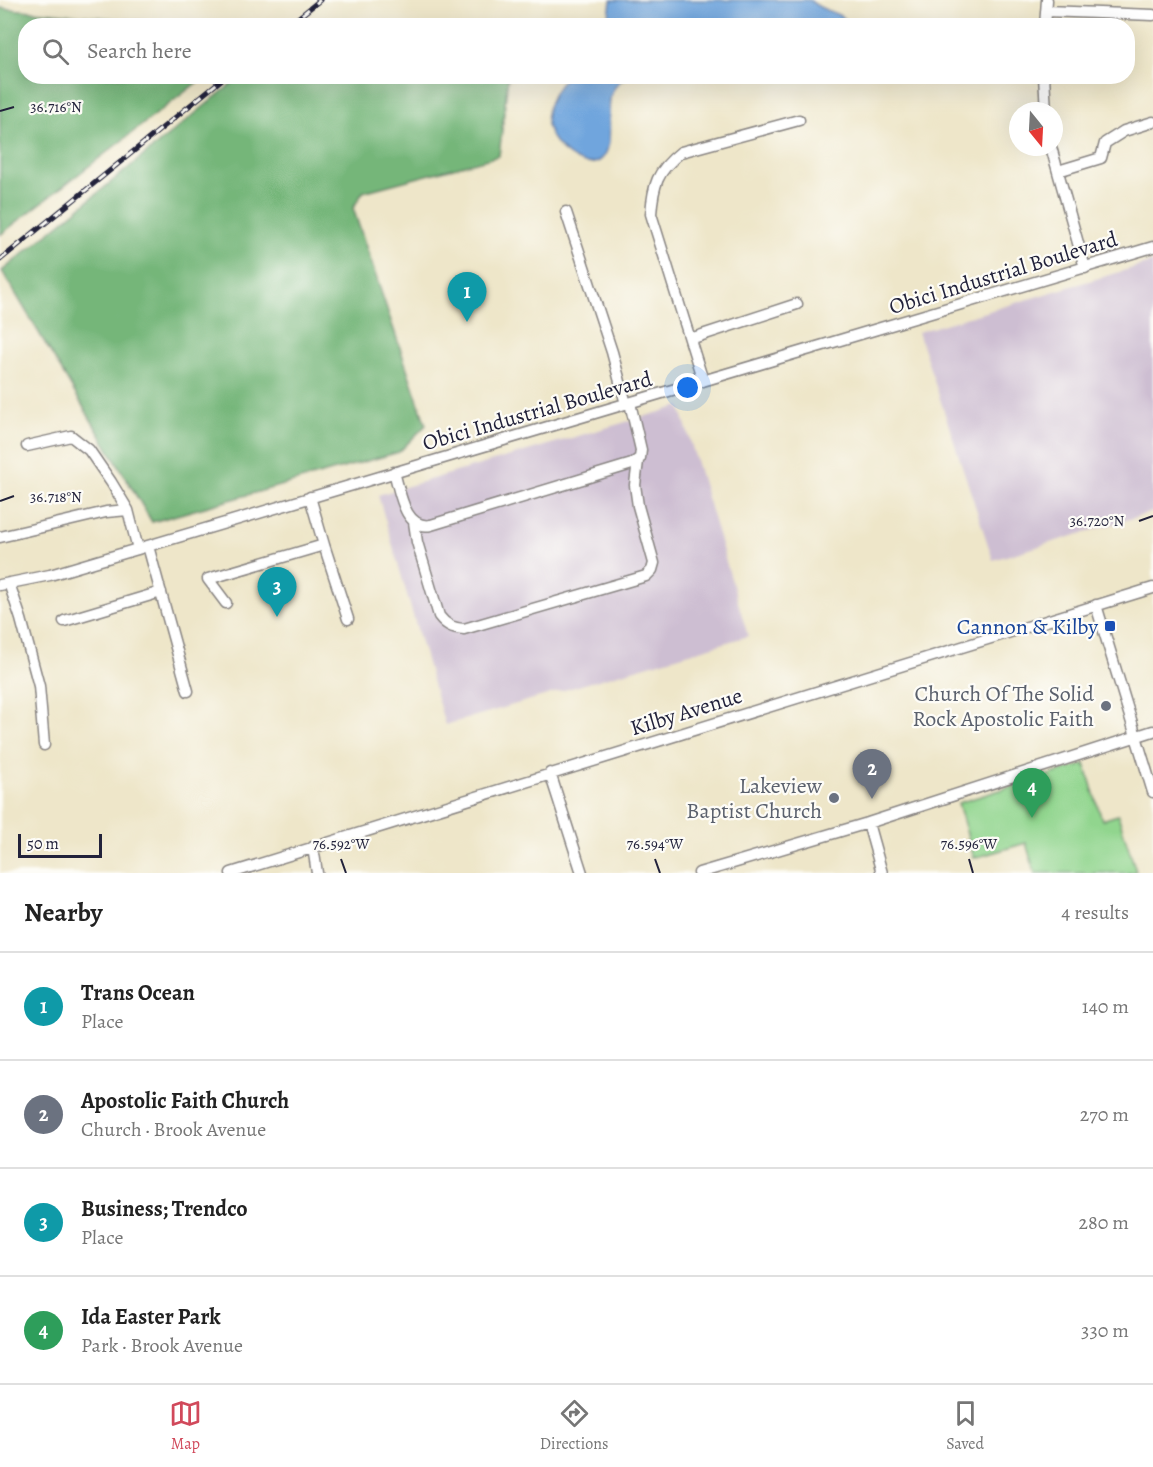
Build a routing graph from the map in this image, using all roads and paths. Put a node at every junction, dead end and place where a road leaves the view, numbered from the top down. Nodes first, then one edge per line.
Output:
1 (1046, 6) edge
2 (1153, 15) edge
3 (1044, 84) edge
4 (1045, 102) edge
5 (799, 120) dead end
6 (1153, 123) edge
7 (1054, 156) edge
8 (1058, 171) junction
9 (566, 212) dead end
10 (1153, 247) edge
11 (1085, 267) junction
12 (797, 304) dead end
13 (690, 339) junction
14 (703, 381) junction
15 (628, 403) junction
16 (27, 446) dead end
17 (638, 460) junction
18 (394, 472) junction
19 (310, 497) junction
20 (128, 510) junction
21 (414, 522) junction
22 (0, 537) edge
23 (324, 544) junction
24 (143, 547) junction
25 (4, 584) edge
26 (1153, 588) edge
27 (160, 592) junction
28 (226, 603) dead end
29 (1096, 605) junction
30 (348, 619) dead end
31 (64, 621) dead end
32 (188, 691) dead end
33 (1153, 732) edge
34 (1136, 737) junction
35 (44, 745) dead end
36 (550, 773) junction
37 (1153, 792) edge
38 (868, 823) junction
39 (313, 847) junction
40 (231, 873) edge
41 (317, 873) edge
42 (582, 873) edge
43 (699, 873) edge
44 (882, 873) edge

1 - 2 street
3 - 4 street
5 - 13 street
6 - 8 street
7 - 8 street
8 - 11 street
9 - 15 street
10 - 11 street, Obici Industrial Boulevard
11 - 14 street, Obici Industrial Boulevard
12 - 13 street
13 - 14 street
14 - 15 street, Obici Industrial Boulevard
15 - 17 street
15 - 18 street, Obici Industrial Boulevard
16 - 20 street
17 - 21 street
17 - 21 street
18 - 19 street, Obici Industrial Boulevard
18 - 21 street
19 - 23 street
19 - 24 street, Obici Industrial Boulevard
20 - 22 street
20 - 24 street
23 - 28 street
23 - 30 street
24 - 25 street, Obici Industrial Boulevard
24 - 27 street
25 - 35 street
26 - 29 street, Kilby Avenue
27 - 31 street
27 - 32 street
29 - 34 street
29 - 36 street, Kilby Avenue
33 - 34 street
34 - 37 street
34 - 38 street
36 - 39 street, Kilby Avenue
36 - 42 street
38 - 43 street
38 - 44 street
39 - 40 street, Kilby Avenue
39 - 41 street

